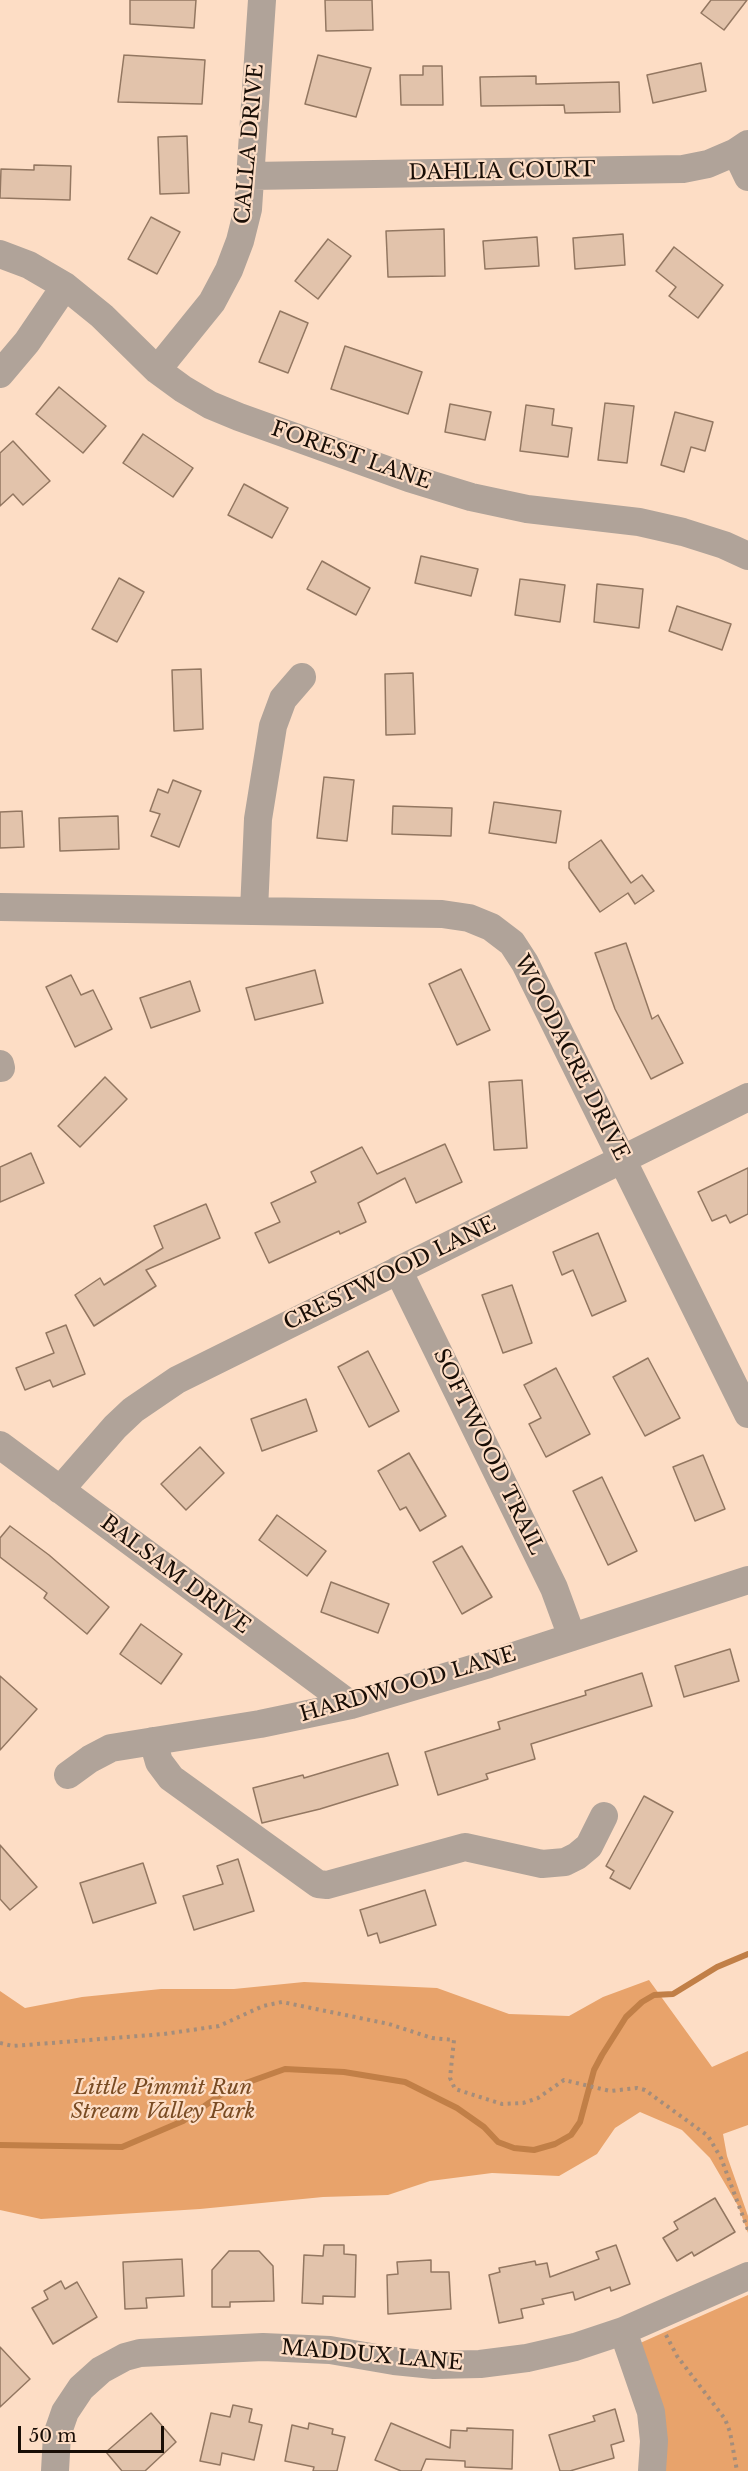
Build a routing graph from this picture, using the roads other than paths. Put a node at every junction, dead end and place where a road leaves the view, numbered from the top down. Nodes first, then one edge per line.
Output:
1 (262, 0) edge
2 (744, 158) edge
3 (251, 176) junction
4 (0, 254) edge
5 (65, 286) junction
6 (157, 370) junction
7 (0, 374) edge
8 (748, 556) edge
9 (302, 677) dead end
10 (0, 908) edge
11 (254, 911) junction
12 (748, 1097) edge
13 (622, 1158) junction
14 (398, 1270) junction
15 (748, 1413) edge
16 (0, 1445) edge
17 (60, 1490) junction
18 (748, 1580) edge
19 (572, 1637) junction
20 (351, 1705) junction
21 (153, 1741) junction
22 (68, 1775) dead end
23 (604, 1816) dead end
24 (748, 2276) edge
25 (623, 2331) junction
26 (55, 2471) edge
27 (652, 2471) edge

1 - 3 street, CALLA DRIVE
2 - 3 street, DAHLIA COURT
3 - 6 street, CALLA DRIVE
4 - 5 street, FOREST LANE
5 - 6 street, FOREST LANE
5 - 7 street
6 - 8 street, FOREST LANE
9 - 11 street
10 - 11 street, WOODACRE DRIVE
11 - 13 street, WOODACRE DRIVE
12 - 13 street, CRESTWOOD LANE
13 - 14 street, CRESTWOOD LANE
13 - 15 street, WOODACRE DRIVE
14 - 17 street, CRESTWOOD LANE
14 - 19 street, SOFTWOOD TRAIL
16 - 17 street, BALSAM DRIVE
17 - 20 street, BALSAM DRIVE
18 - 19 street, HARDWOOD LANE
19 - 20 street, HARDWOOD LANE
20 - 21 street, HARDWOOD LANE
21 - 22 street, HARDWOOD LANE
21 - 23 street
24 - 25 street, MADDUX LANE
25 - 26 street, MADDUX LANE
25 - 27 street

